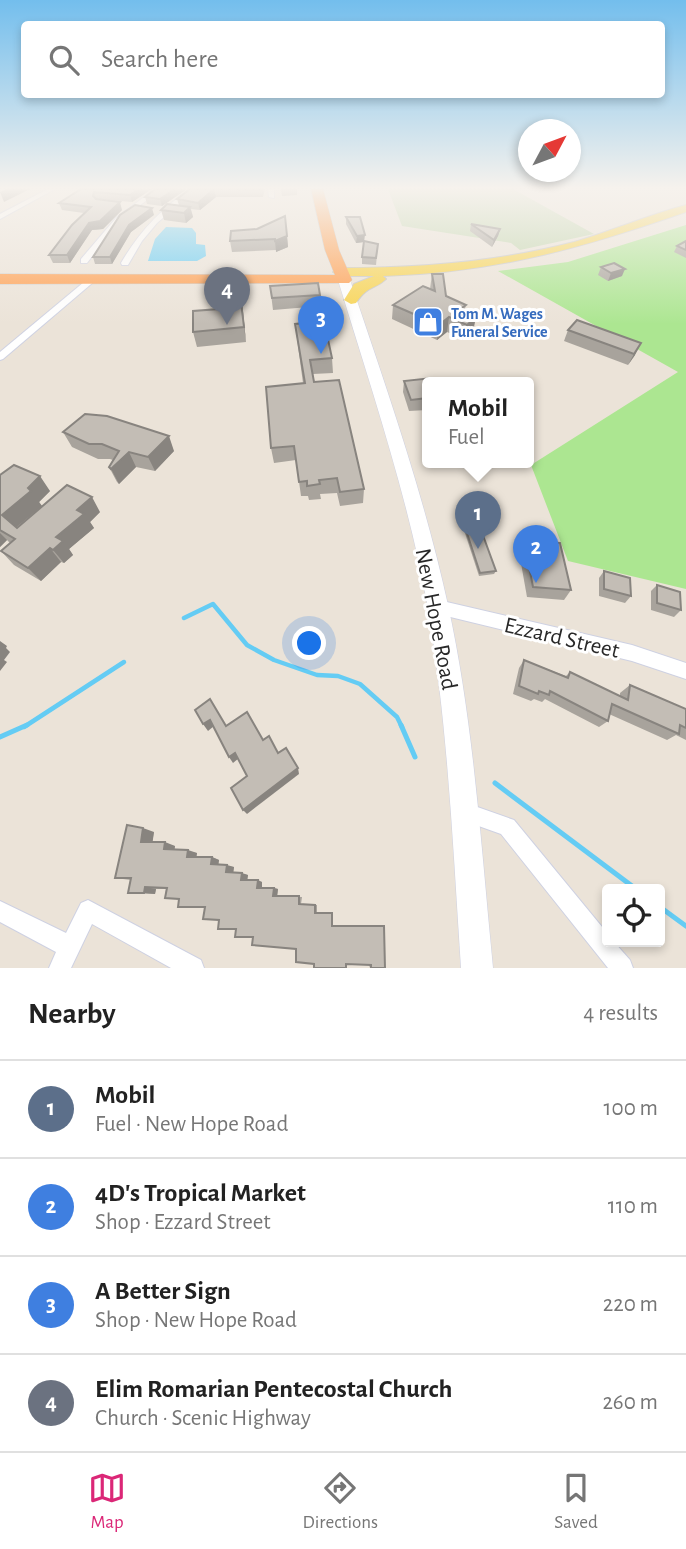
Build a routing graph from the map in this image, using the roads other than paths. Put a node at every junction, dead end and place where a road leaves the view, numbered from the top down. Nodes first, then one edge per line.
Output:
1 (104, 234) edge
2 (141, 234) edge
3 (328, 234) edge
4 (611, 234) edge
5 (638, 234) edge
6 (332, 250) junction
7 (83, 261) junction
8 (124, 263) dead end
9 (0, 271) edge
10 (63, 271) junction
11 (308, 271) junction
12 (99, 275) junction
13 (342, 276) junction
14 (0, 279) edge
15 (379, 279) junction
16 (351, 300) junction
17 (0, 357) edge
18 (438, 607) junction
19 (686, 671) edge
20 (466, 812) junction
21 (0, 911) edge
22 (70, 947) junction
23 (60, 968) edge
24 (193, 968) edge
25 (477, 968) edge
26 (622, 968) edge

1 - 7 street
2 - 8 street
3 - 6 highway
4 - 13 main road
5 - 15 main road
6 - 11 highway
6 - 13 highway
7 - 10 highway
7 - 12 highway
9 - 10 highway
10 - 12 highway
11 - 12 highway
11 - 13 highway
12 - 13 highway
12 - 14 highway
12 - 17 street
13 - 15 main road
13 - 16 street, New Hope Road
15 - 16 main road
16 - 18 street, New Hope Road
18 - 19 street, Ezzard Street
18 - 20 street, New Hope Road
20 - 25 street, New Hope Road
20 - 26 street
21 - 22 street
22 - 23 street
22 - 24 street

